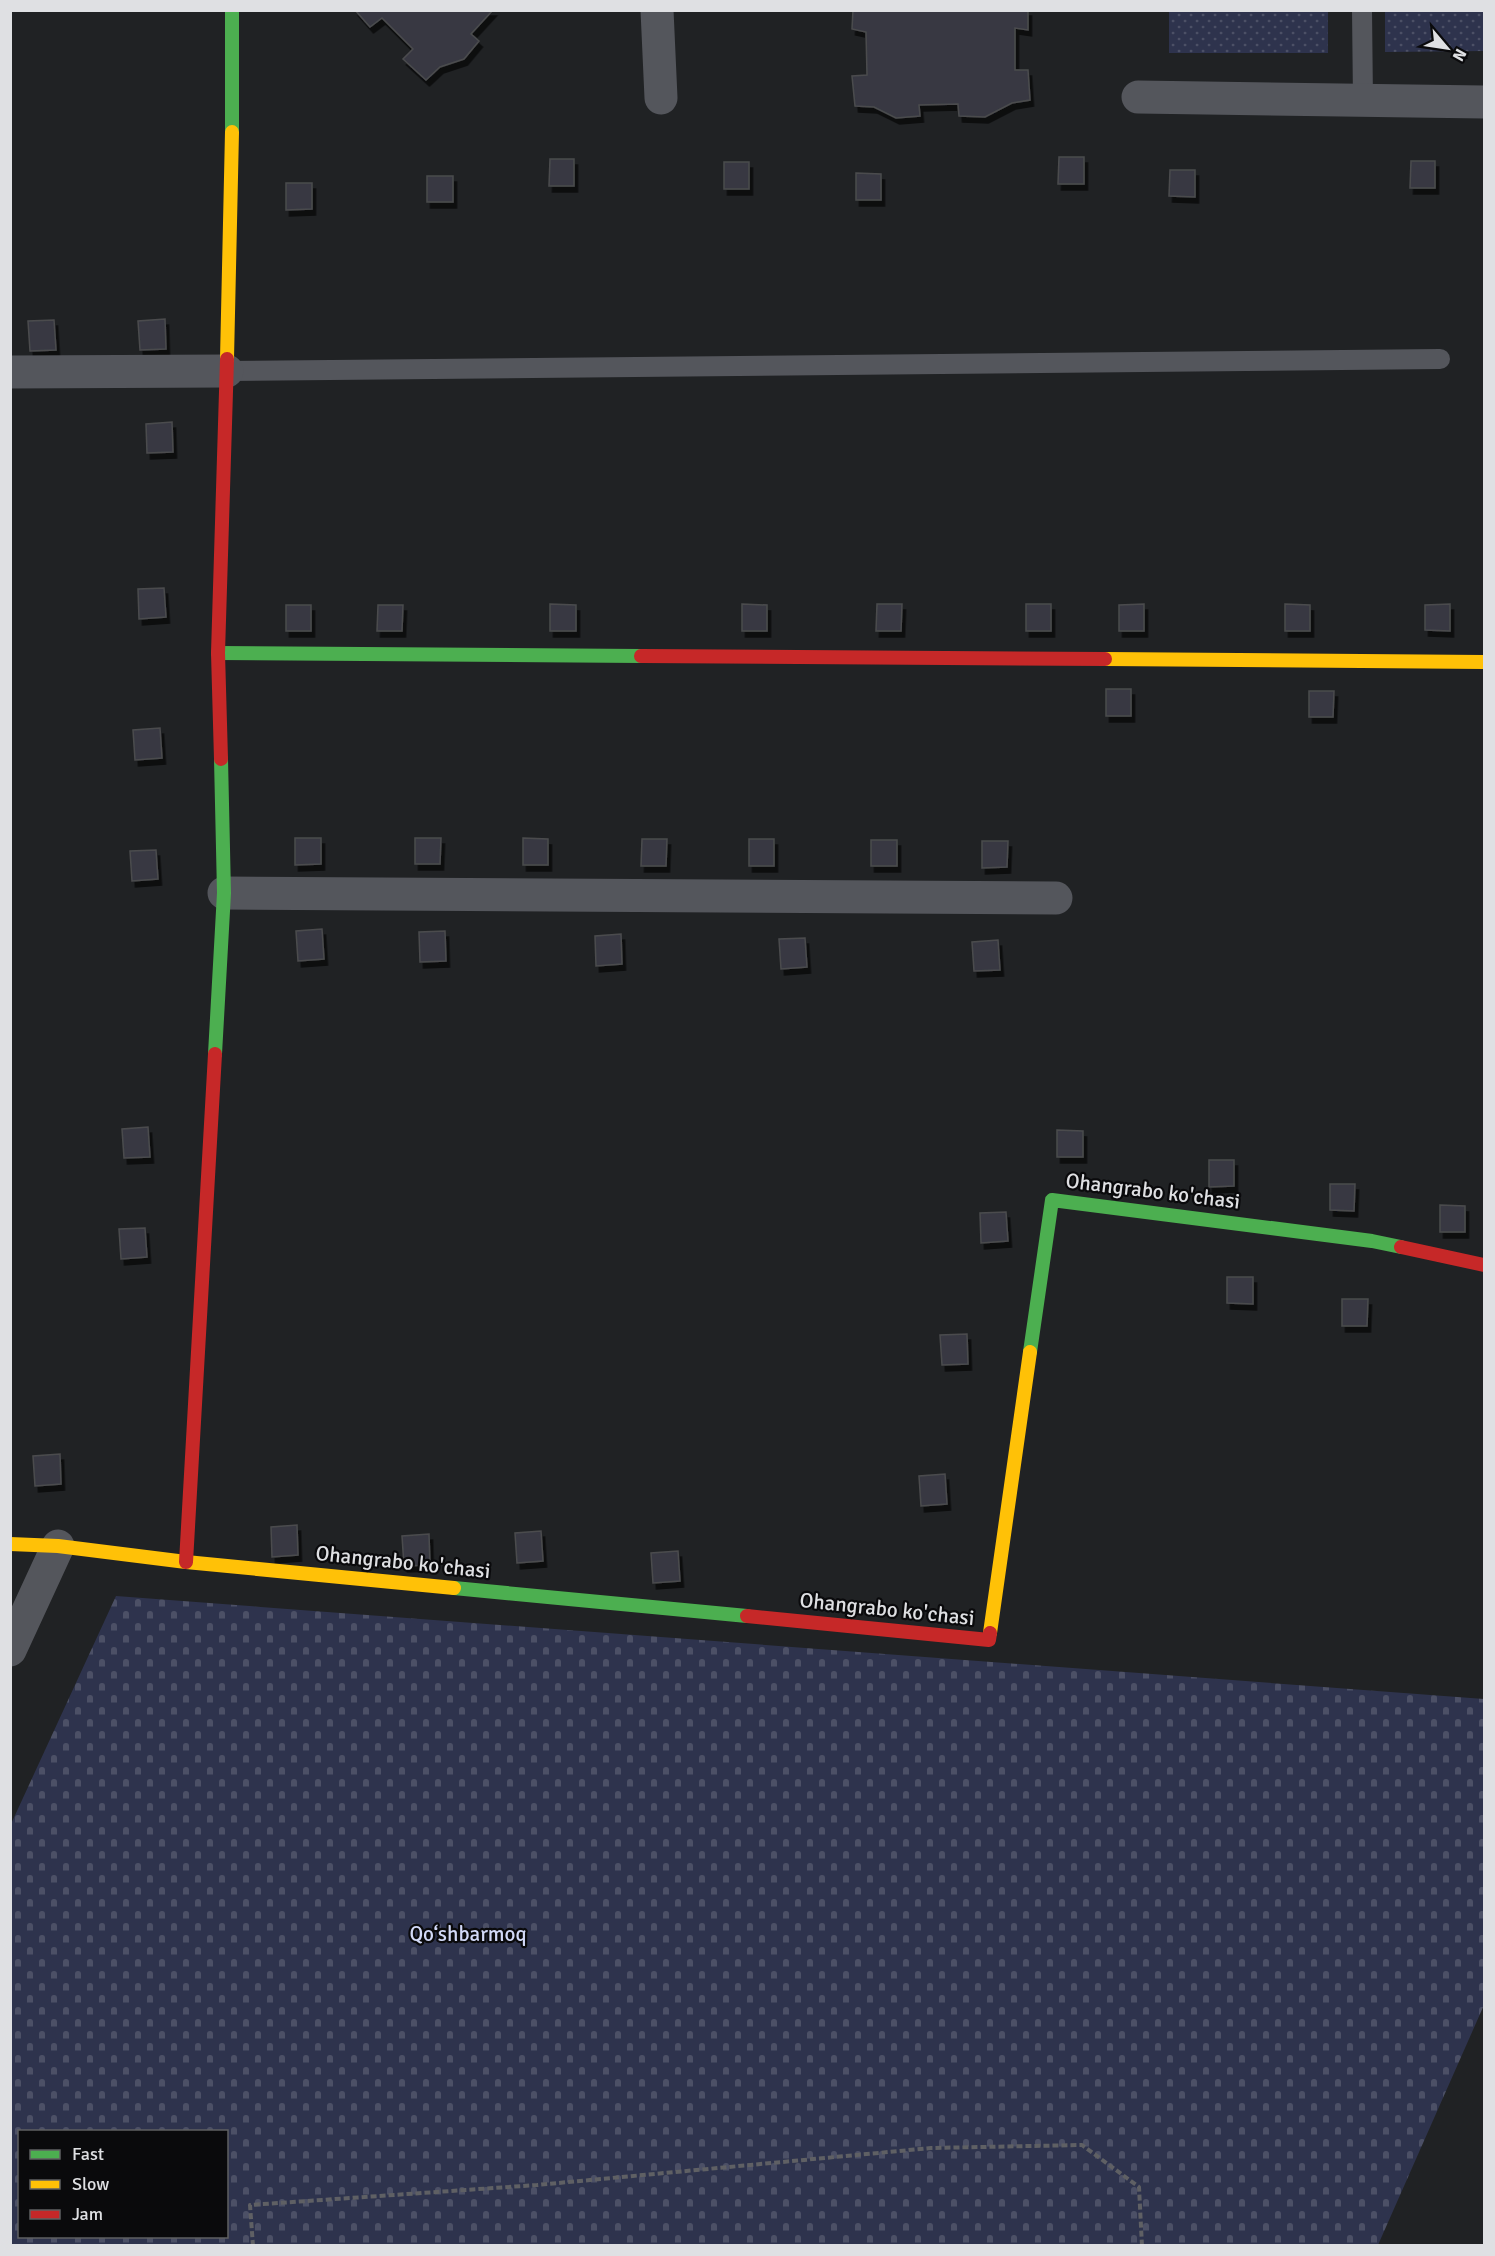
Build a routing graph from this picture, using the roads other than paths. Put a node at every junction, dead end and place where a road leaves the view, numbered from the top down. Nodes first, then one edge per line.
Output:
1 (232, 10) edge
2 (657, 10) edge
3 (1362, 10) edge
4 (1138, 97) dead end
5 (661, 98) dead end
6 (1363, 101) junction
7 (1485, 102) edge
8 (1440, 358) dead end
9 (227, 371) junction
10 (10, 372) edge
11 (218, 653) junction
12 (1485, 662) edge
13 (224, 893) junction
14 (1056, 898) dead end
15 (1485, 1265) edge
16 (10, 1544) edge
17 (58, 1546) junction
18 (186, 1562) junction
19 (10, 1650) edge

1 - 9 street
2 - 5 street
3 - 6 lane
4 - 6 street
6 - 7 street
8 - 9 lane
9 - 10 street
9 - 11 street
11 - 12 street
11 - 13 street
13 - 14 street
13 - 18 street
15 - 18 street, Ohangrabo ko'chasi
16 - 17 street, Ohangrabo ko'chasi
17 - 18 street, Ohangrabo ko'chasi
17 - 19 street

